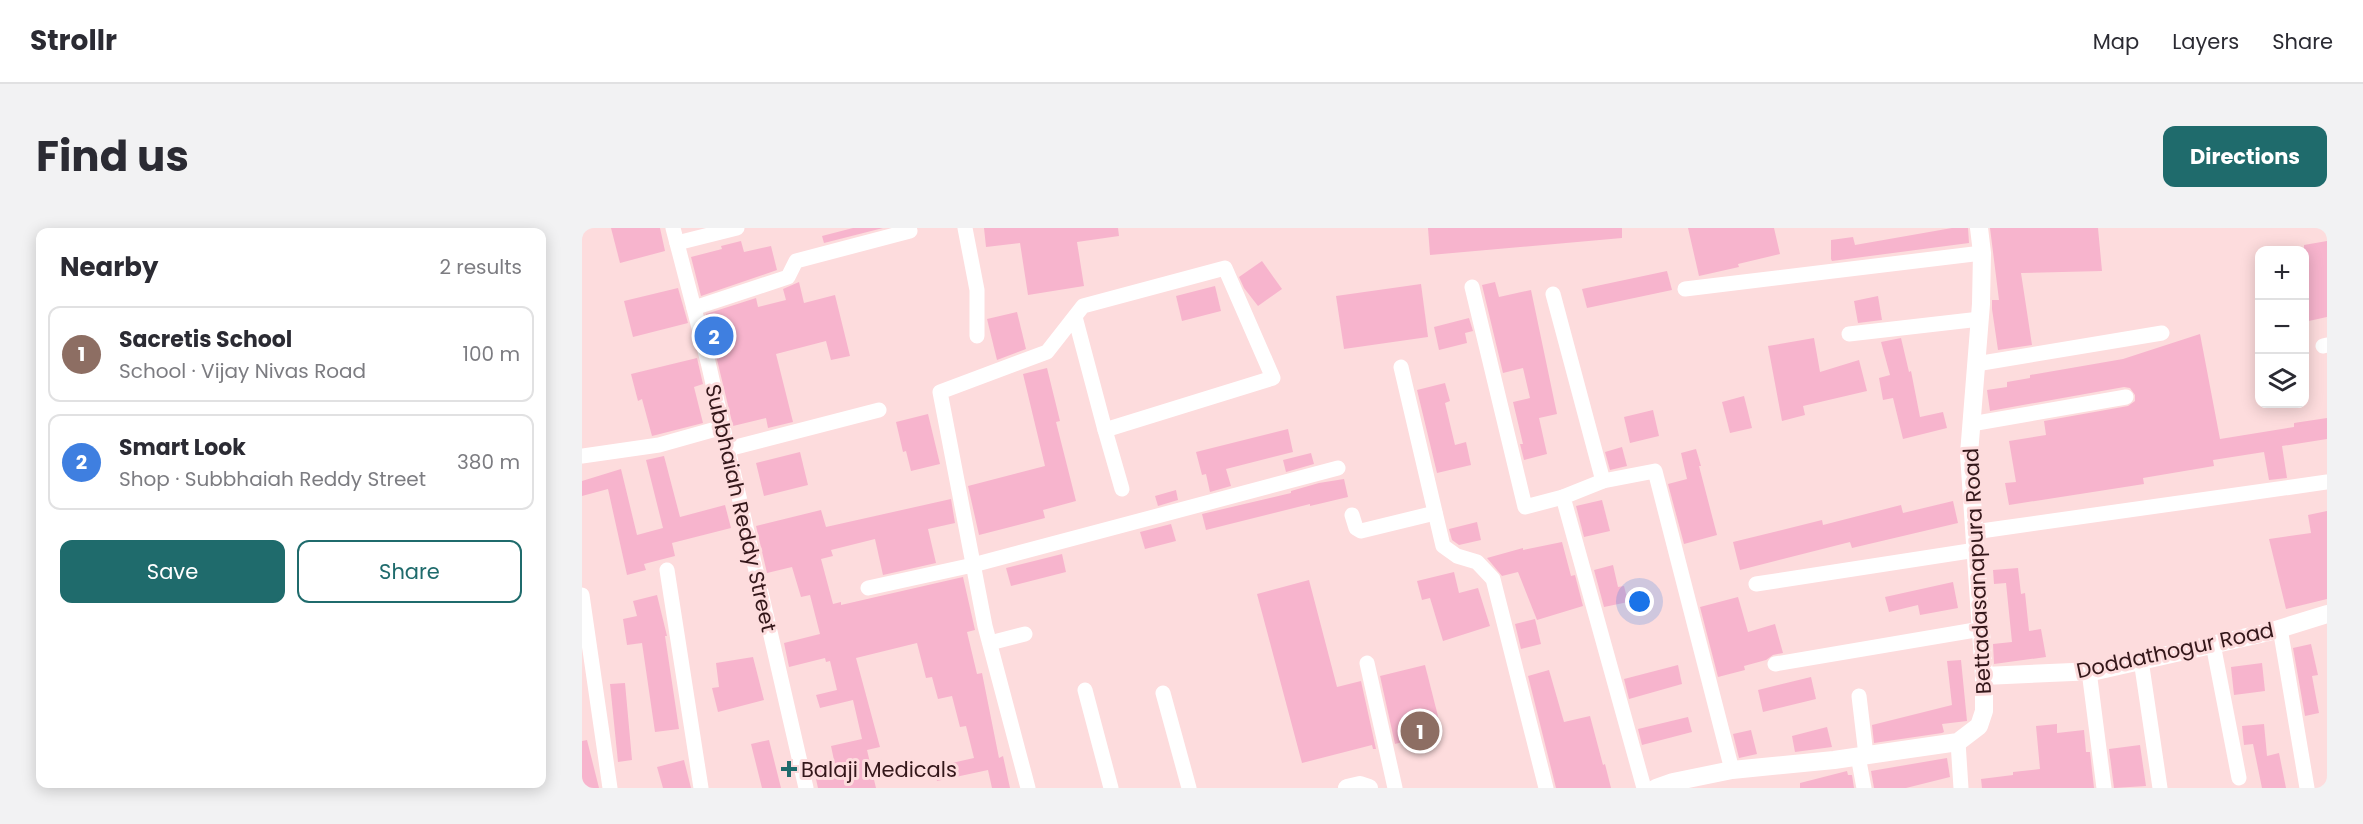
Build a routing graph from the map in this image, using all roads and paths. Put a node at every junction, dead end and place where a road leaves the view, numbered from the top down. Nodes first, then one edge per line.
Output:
1 (737, 228) edge
2 (965, 228) edge
3 (1979, 228) edge
4 (910, 231) dead end
5 (675, 236) edge
6 (1982, 253) junction
7 (1472, 287) dead end
8 (1686, 289) dead end
9 (1553, 294) dead end
10 (694, 308) junction
11 (1075, 317) junction
12 (1980, 319) junction
13 (2162, 333) dead end
14 (1849, 334) dead end
15 (977, 336) dead end
16 (1976, 364) junction
17 (1401, 367) dead end
18 (2126, 397) dead end
19 (879, 411) dead end
20 (1971, 424) junction
21 (723, 427) junction
22 (1105, 430) junction
23 (728, 449) junction
24 (582, 456) edge
25 (1338, 468) dead end
26 (1603, 482) junction
27 (2327, 482) edge
28 (1122, 489) dead end
29 (1563, 497) junction
30 (1435, 513) junction
31 (1352, 516) dead end
32 (1975, 541) junction
33 (973, 565) junction
34 (667, 570) dead end
35 (1756, 584) dead end
36 (868, 588) dead end
37 (582, 595) edge
38 (2327, 614) edge
39 (2280, 628) junction
40 (1981, 629) junction
41 (1025, 634) dead end
42 (990, 643) junction
43 (2213, 644) junction
44 (2141, 660) junction
45 (1366, 663) dead end
46 (1774, 664) dead end
47 (2089, 671) junction
48 (1984, 676) junction
49 (1085, 690) dead end
50 (1163, 693) dead end
51 (1859, 696) dead end
52 (1958, 742) junction
53 (1862, 756) junction
54 (1732, 770) junction
55 (2239, 778) dead end
56 (610, 788) edge
57 (701, 788) edge
58 (806, 788) edge
59 (1028, 788) edge
60 (1111, 788) edge
61 (1189, 788) edge
62 (1347, 788) edge
63 (1369, 788) edge
64 (1395, 788) edge
65 (1546, 788) edge
66 (1644, 788) edge
67 (1656, 788) edge
68 (1864, 788) edge
69 (1961, 788) edge
70 (2104, 788) edge
71 (2160, 788) edge
72 (2307, 788) edge

1 - 5 street
2 - 15 street
3 - 6 street, Bettadasanapura Road
4 - 10 street
5 - 10 street, Subbhaiah Reddy Street
6 - 8 street
6 - 12 street, Bettadasanapura Road
7 - 29 street
9 - 26 street
10 - 21 street, Subbhaiah Reddy Street
11 - 22 street
11 - 22 street
11 - 33 street
12 - 14 street
12 - 16 street, Bettadasanapura Road
13 - 16 street
16 - 20 street, Bettadasanapura Road
17 - 30 street
18 - 20 street
19 - 23 street
20 - 32 street, Bettadasanapura Road
21 - 23 street, Subbhaiah Reddy Street
21 - 24 street
22 - 28 street
23 - 58 street, Subbhaiah Reddy Street
25 - 33 street
26 - 29 street
26 - 54 street
27 - 32 street
29 - 66 street
30 - 31 street
30 - 65 street
32 - 35 street
32 - 40 street, Bettadasanapura Road
33 - 36 street
33 - 42 street
34 - 57 street
37 - 56 street
38 - 39 street, Doddathogur Road
39 - 43 street, Doddathogur Road
39 - 72 street
40 - 46 street
40 - 48 street, Bettadasanapura Road
41 - 42 street
42 - 59 street
43 - 44 street, Doddathogur Road
43 - 55 street
44 - 47 street, Doddathogur Road
44 - 71 street
45 - 64 street
47 - 48 street, Doddathogur Road
47 - 70 street
48 - 52 street, Bettadasanapura Road
49 - 60 street
50 - 61 street
51 - 53 street
52 - 53 street
52 - 69 street
53 - 54 street
53 - 68 street
54 - 67 street
62 - 63 street

